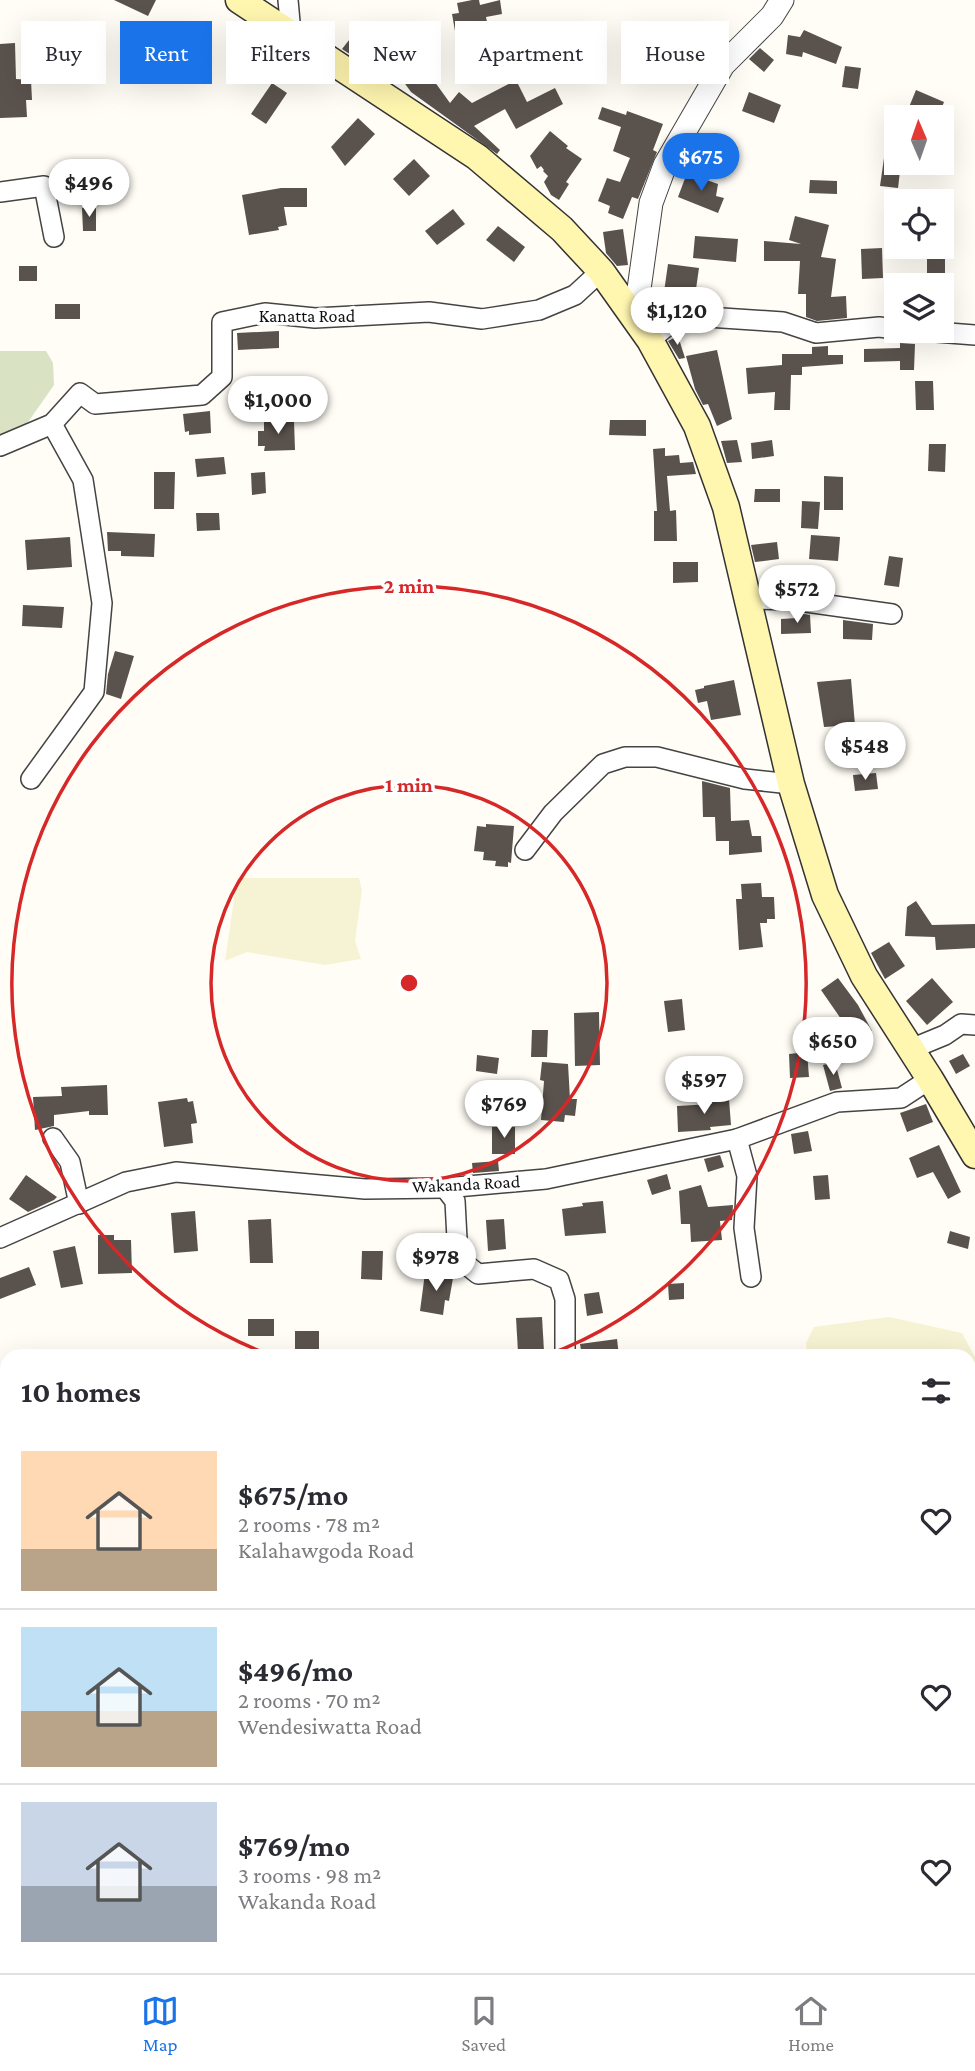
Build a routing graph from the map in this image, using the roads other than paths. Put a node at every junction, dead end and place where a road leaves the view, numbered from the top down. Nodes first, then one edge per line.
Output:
1 (239, 0) edge
2 (288, 0) edge
3 (782, 0) edge
4 (271, 21) edge
5 (288, 21) edge
6 (335, 63) edge
7 (0, 192) edge
8 (54, 237) dead end
9 (601, 271) junction
10 (635, 318) junction
11 (884, 328) edge
12 (954, 333) edge
13 (975, 335) edge
14 (650, 340) junction
15 (52, 424) junction
16 (0, 446) edge
17 (749, 599) junction
18 (892, 614) dead end
19 (31, 779) dead end
20 (791, 784) junction
21 (524, 850) dead end
22 (975, 1025) edge
23 (911, 1049) junction
24 (930, 1079) junction
25 (53, 1138) dead end
26 (737, 1139) junction
27 (975, 1156) edge
28 (444, 1188) junction
29 (79, 1204) junction
30 (0, 1238) edge
31 (751, 1277) dead end
32 (565, 1349) edge

1 - 4 main road
2 - 5 street
3 - 10 street
6 - 9 main road
7 - 8 street
9 - 10 main road
9 - 15 street, Kanatta Road
10 - 14 main road
11 - 14 street
12 - 13 street
14 - 17 main road
15 - 16 street, Kanatta Road
15 - 19 street
17 - 18 street
17 - 20 main road
20 - 21 street
20 - 23 main road
22 - 23 street
23 - 24 main road
24 - 26 street, Wakanda Road
24 - 27 main road
25 - 29 street
26 - 28 street, Wakanda Road
26 - 31 street
28 - 29 street, Wakanda Road
28 - 32 street
29 - 30 street, Wakanda Road

